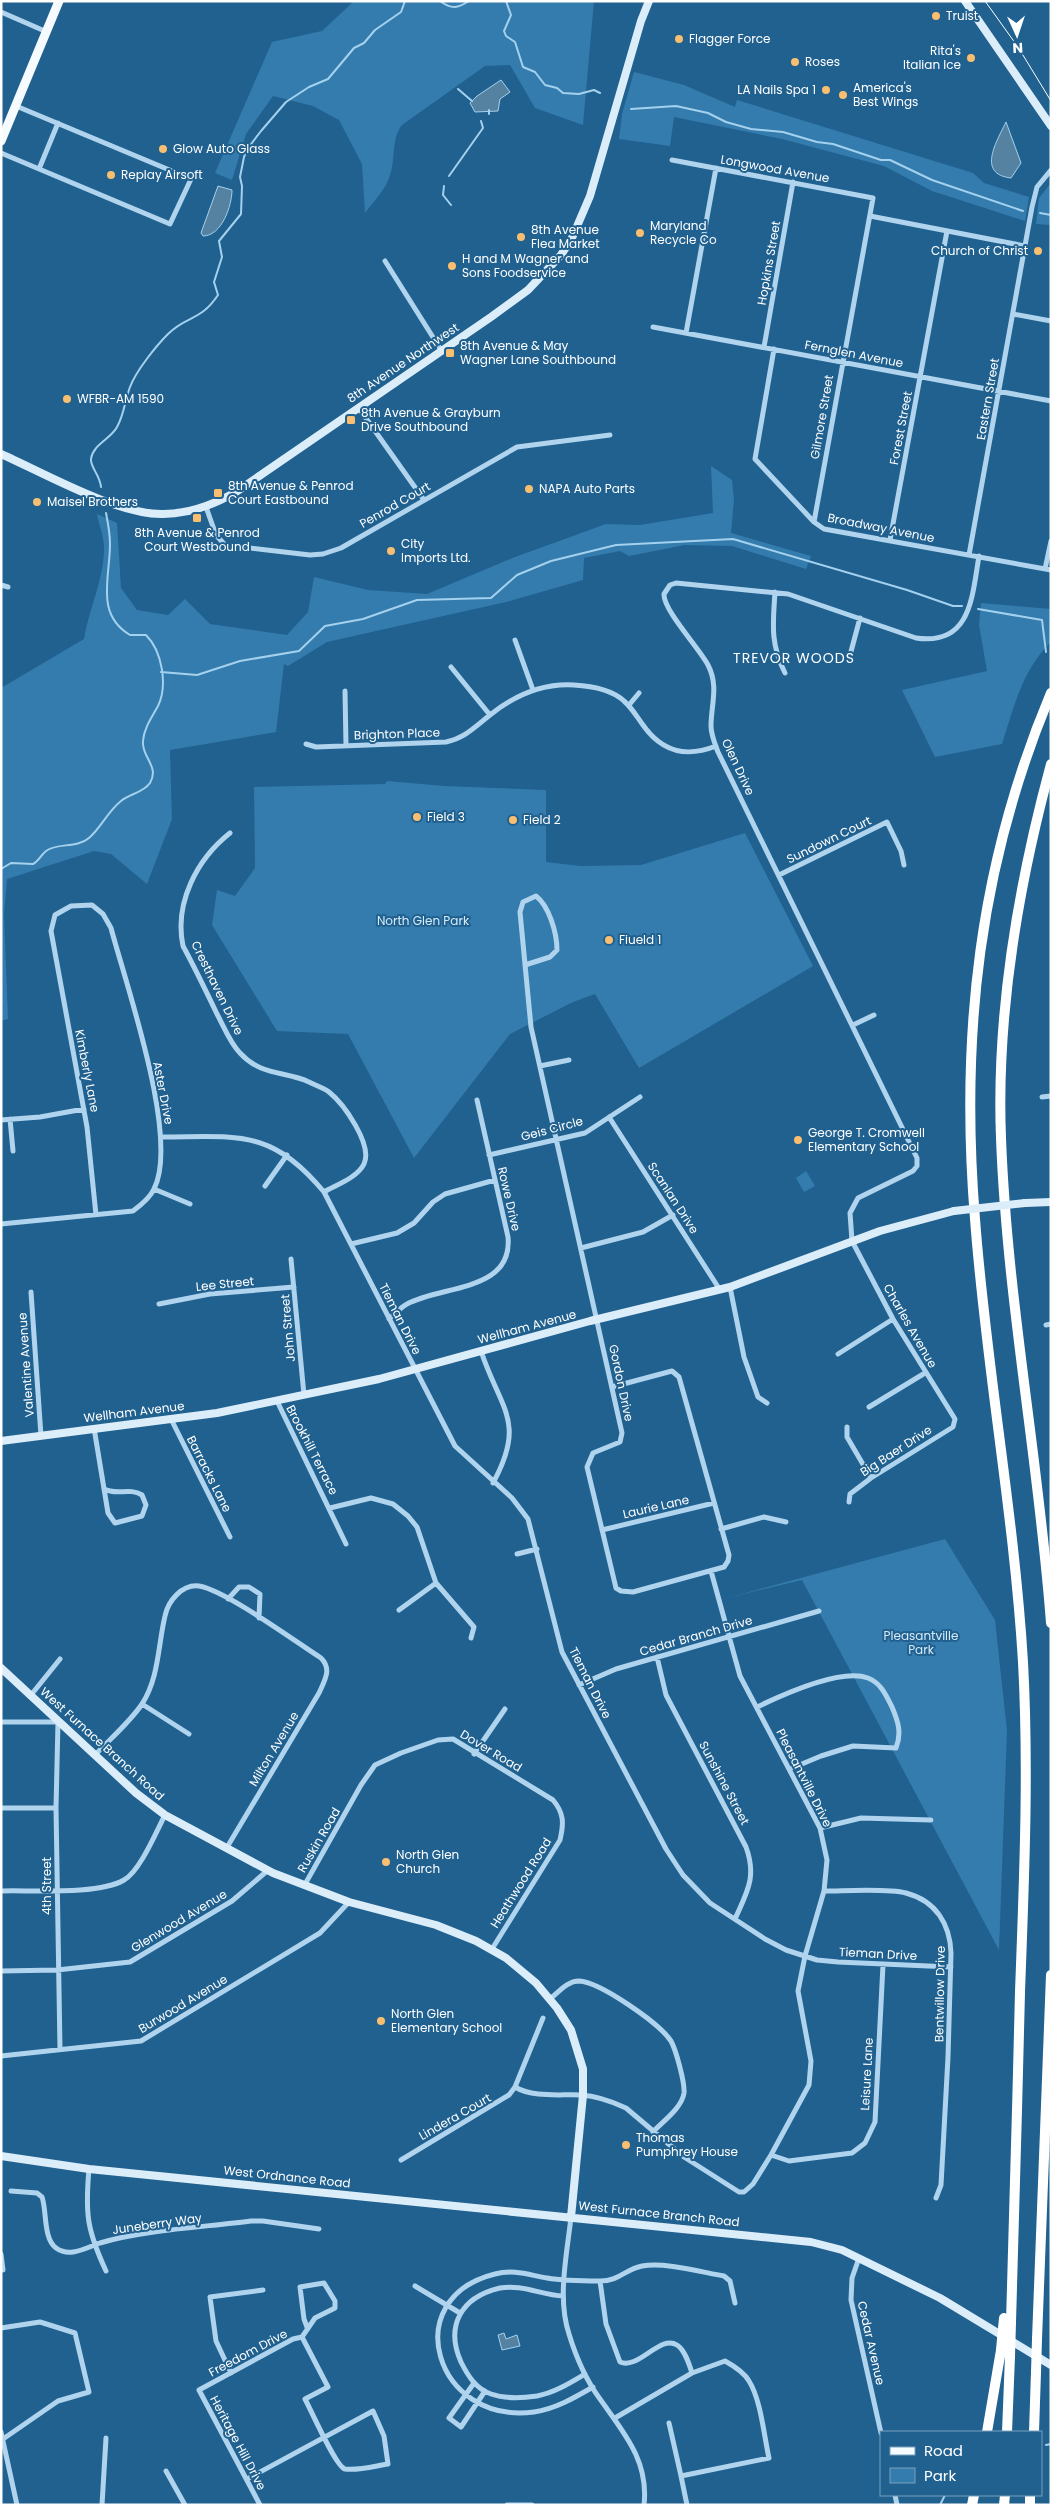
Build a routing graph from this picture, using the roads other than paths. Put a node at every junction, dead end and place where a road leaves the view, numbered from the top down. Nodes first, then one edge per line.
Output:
1 (59, 1) edge
2 (649, 1) edge
3 (965, 1) edge
4 (1, 12) edge
5 (47, 32) junction
6 (16, 106) junction
7 (58, 123) junction
8 (1051, 126) edge
9 (1, 141) edge
10 (1, 153) edge
11 (672, 160) dead end
12 (716, 168) junction
13 (39, 169) junction
14 (1051, 170) edge
15 (793, 182) junction
16 (873, 198) joint
17 (870, 216) junction
18 (946, 231) junction
19 (1025, 246) junction
20 (385, 261) dead end
21 (1013, 314) junction
22 (1051, 321) edge
23 (653, 327) dead end
24 (686, 333) junction
25 (764, 347) junction
26 (774, 349) junction
27 (441, 350) junction
28 (842, 362) junction
29 (921, 377) junction
30 (1000, 391) junction
31 (1051, 401) edge
32 (358, 407) junction
33 (610, 435) dead end
34 (1, 454) edge
35 (424, 500) junction
36 (206, 507) junction
37 (814, 522) junction
38 (890, 540) junction
39 (1051, 542) edge
40 (969, 555) junction
41 (979, 556) junction
42 (1048, 569) edge
43 (1, 584) edge
44 (8, 587) dead end
45 (776, 592) junction
46 (860, 618) junction
47 (516, 640) dead end
48 (849, 659) dead end
49 (451, 667) dead end
50 (785, 673) dead end
51 (533, 690) junction
52 (345, 691) dead end
53 (639, 693) dead end
54 (1051, 693) edge
55 (629, 705) junction
56 (490, 714) junction
57 (306, 744) dead end
58 (346, 746) junction
59 (716, 746) junction
60 (1051, 764) edge
61 (230, 833) dead end
62 (904, 865) dead end
63 (779, 875) junction
64 (51, 931) joint
65 (525, 965) junction
66 (874, 1015) dead end
67 (853, 1024) junction
68 (569, 1060) dead end
69 (540, 1066) junction
70 (1051, 1096) edge
71 (640, 1097) dead end
72 (1042, 1097) dead end
73 (476, 1100) dead end
74 (84, 1109) junction
75 (609, 1117) junction
76 (10, 1119) junction
77 (1, 1120) edge
78 (162, 1137) junction
79 (556, 1140) junction
80 (13, 1151) dead end
81 (287, 1155) junction
82 (489, 1155) junction
83 (495, 1180) junction
84 (265, 1186) dead end
85 (154, 1189) junction
86 (324, 1192) junction
87 (1051, 1202) edge
88 (190, 1204) dead end
89 (96, 1215) junction
90 (673, 1215) junction
91 (1, 1224) edge
92 (852, 1242) junction
93 (351, 1244) junction
94 (581, 1248) junction
95 (291, 1259) dead end
96 (294, 1287) junction
97 (730, 1287) junction
98 (720, 1290) junction
99 (31, 1292) dead end
100 (159, 1304) dead end
101 (389, 1319) junction
102 (597, 1319) junction
103 (894, 1319) junction
104 (481, 1351) junction
105 (838, 1354) dead end
106 (414, 1370) junction
107 (925, 1373) junction
108 (612, 1387) junction
109 (304, 1395) junction
110 (277, 1401) junction
111 (767, 1403) dead end
112 (869, 1408) dead end
113 (955, 1419) joint
114 (171, 1420) junction
115 (847, 1427) dead end
116 (94, 1428) junction
117 (41, 1436) junction
118 (1, 1441) edge
119 (871, 1478) junction
120 (494, 1483) junction
121 (104, 1489) junction
122 (849, 1502) dead end
123 (714, 1503) junction
124 (330, 1508) junction
125 (786, 1522) dead end
126 (721, 1528) junction
127 (602, 1530) junction
128 (230, 1537) dead end
129 (346, 1544) dead end
130 (537, 1549) junction
131 (517, 1554) dead end
132 (711, 1571) junction
133 (436, 1583) junction
134 (228, 1599) junction
135 (398, 1610) dead end
136 (820, 1611) dead end
137 (259, 1618) junction
138 (1051, 1623) edge
139 (728, 1636) junction
140 (471, 1638) dead end
141 (657, 1657) junction
142 (60, 1659) dead end
143 (1, 1668) edge
144 (579, 1685) junction
145 (31, 1695) junction
146 (142, 1704) junction
147 (757, 1707) junction
148 (505, 1709) dead end
149 (1, 1722) edge
150 (58, 1722) junction
151 (189, 1734) dead end
152 (474, 1754) junction
153 (95, 1755) junction
154 (790, 1769) junction
155 (553, 1800) joint
156 (352, 1805) joint
157 (1, 1808) edge
158 (56, 1808) junction
159 (165, 1815) junction
160 (931, 1820) dead end
161 (820, 1828) junction
162 (226, 1849) junction
163 (267, 1870) junction
164 (304, 1886) junction
165 (57, 1890) junction
166 (1, 1891) edge
167 (824, 1891) junction
168 (349, 1902) junction
169 (735, 1919) junction
170 (492, 1949) junction
171 (805, 1956) junction
172 (883, 1965) junction
173 (951, 1967) junction
174 (1, 1970) edge
175 (57, 1970) junction
176 (1051, 1974) edge
177 (550, 1999) junction
178 (543, 2018) dead end
179 (60, 2050) junction
180 (1, 2056) edge
181 (515, 2087) junction
182 (583, 2095) junction
183 (653, 2132) junction
184 (771, 2155) junction
185 (1, 2156) edge
186 (401, 2160) dead end
187 (89, 2169) junction
188 (11, 2191) dead end
189 (936, 2198) dead end
190 (571, 2217) junction
191 (319, 2229) dead end
192 (94, 2245) junction
193 (1, 2254) edge
194 (859, 2258) junction
195 (2, 2263) edge
196 (4, 2270) dead end
197 (106, 2271) dead end
198 (564, 2279) junction
199 (600, 2281) junction
200 (416, 2286) dead end
201 (263, 2290) dead end
202 (563, 2296) junction
203 (735, 2304) dead end
204 (447, 2305) junction
205 (460, 2313) junction
206 (1008, 2320) junction
207 (307, 2327) junction
208 (1, 2328) edge
209 (302, 2337) junction
210 (1051, 2365) edge
211 (232, 2373) junction
212 (692, 2373) junction
213 (585, 2374) junction
214 (474, 2384) junction
215 (593, 2387) junction
216 (199, 2390) joint
217 (485, 2391) junction
218 (465, 2395) junction
219 (478, 2404) junction
220 (615, 2418) junction
221 (669, 2423) dead end
222 (881, 2431) edge
223 (987, 2431) edge
224 (1007, 2431) edge
225 (1034, 2431) edge
226 (1, 2432) edge
227 (324, 2437) junction
228 (106, 2438) dead end
229 (3, 2439) junction
230 (166, 2471) dead end
231 (681, 2476) junction
232 (247, 2479) junction
233 (17, 2505) edge
234 (102, 2505) edge
235 (185, 2505) edge
236 (260, 2505) edge
237 (507, 2505) edge
238 (532, 2505) edge
239 (644, 2505) edge
240 (687, 2505) edge

1 - 5 main road
2 - 27 street, 8th Avenue Northwest
3 - 8 street
4 - 5 street
5 - 6 main road
6 - 7 street
6 - 9 main road
7 - 13 street
7 - 13 street
10 - 13 street
11 - 12 street, Longwood Avenue
12 - 15 street, Longwood Avenue
12 - 24 street
14 - 19 street, Eastern Street
15 - 16 street, Longwood Avenue
15 - 25 street, Hopkins Street
16 - 17 street, Gilmore Street
17 - 18 street
17 - 28 street, Gilmore Street
18 - 19 street
18 - 29 street, Forest Street
19 - 21 street, Eastern Street
20 - 27 street
21 - 22 street
21 - 30 street, Eastern Street
23 - 24 street, Fernglen Avenue
24 - 25 street, Fernglen Avenue
25 - 26 street, Fernglen Avenue
26 - 28 street, Fernglen Avenue
26 - 37 street, Broadway Avenue
27 - 32 street, 8th Avenue Northwest
28 - 29 street, Fernglen Avenue
28 - 37 street, Gilmore Street
29 - 30 street, Fernglen Avenue
29 - 38 street, Forest Street
30 - 31 street, Fernglen Avenue
30 - 40 street, Eastern Street
32 - 35 street
32 - 36 street, 8th Avenue Northwest
33 - 35 street, Penrod Court
34 - 36 street, 8th Avenue Northwest
35 - 36 street, Penrod Court
37 - 38 street, Broadway Avenue
38 - 40 street, Broadway Avenue
39 - 42 street
40 - 41 street, Broadway Avenue
41 - 42 street, Broadway Avenue
41 - 46 street, Olen Drive
43 - 44 street
45 - 46 street, Olen Drive
45 - 50 street
45 - 59 street, Olen Drive
46 - 48 street
47 - 51 street
49 - 56 street
51 - 55 street, Brighton Place
51 - 56 street, Brighton Place
52 - 58 street
53 - 55 street
54 - 206 highway
55 - 59 street, Brighton Place
56 - 58 street, Brighton Place
57 - 58 street, Brighton Place
59 - 63 street, Olen Drive
60 - 138 highway
61 - 86 street, Cresthaven Drive
62 - 63 street, Sundown Court
63 - 67 street, Olen Drive
64 - 74 street, Kimberly Lane
64 - 78 street, Aster Drive
65 - 65 street, Gordon Drive
65 - 69 street, Gordon Drive
66 - 67 street
67 - 92 street, Olen Drive
68 - 69 street
69 - 79 street, Gordon Drive
70 - 72 street
71 - 75 street, Geis Circle
73 - 82 street, Rowe Drive
74 - 76 street
74 - 89 street, Kimberly Lane
75 - 79 street, Geis Circle
75 - 90 street, Scanlan Drive
76 - 77 street
76 - 80 street
78 - 81 street, Tieman Drive
78 - 85 street, Aster Drive
79 - 82 street, Geis Circle
79 - 94 street, Gordon Drive
81 - 84 street
81 - 86 street, Tieman Drive
82 - 83 street, Rowe Drive
83 - 93 street
83 - 101 street, Rowe Drive
85 - 88 street
85 - 89 street
86 - 93 street, Tieman Drive
87 - 92 street, Wellham Avenue, bridge
89 - 91 street
90 - 94 street
90 - 98 street, Scanlan Drive
92 - 97 street, Wellham Avenue
92 - 103 street, Charles Avenue
93 - 101 street, Tieman Drive
94 - 102 street, Gordon Drive
95 - 96 street, John Street
96 - 100 street, Lee Street
96 - 109 street, John Street
97 - 98 street, Wellham Avenue
97 - 111 street
98 - 102 street, Wellham Avenue
99 - 117 street, Valentine Avenue
101 - 106 street, Tieman Drive
102 - 104 street, Wellham Avenue
102 - 108 street, Gordon Drive
103 - 105 street
103 - 107 street, Charles Avenue
104 - 106 street, Wellham Avenue
104 - 120 street
106 - 109 street, Wellham Avenue
106 - 120 street, Tieman Drive
107 - 112 street
107 - 113 street, Charles Avenue
108 - 123 street
108 - 127 street, Gordon Drive
109 - 110 street, Wellham Avenue
110 - 114 street, Wellham Avenue
110 - 124 street, Brookhill Terrace
113 - 119 street, Big Baer Drive
114 - 116 street, Wellham Avenue
114 - 128 street, Barracks Lane
115 - 119 street
116 - 117 street, Wellham Avenue
116 - 121 street
117 - 118 street, Wellham Avenue
119 - 122 street, Big Baer Drive
120 - 130 street, Tieman Drive
121 - 121 street
123 - 126 street
123 - 127 street, Laurie Lane
124 - 129 street, Brookhill Terrace
124 - 133 street
125 - 126 street
126 - 132 street
127 - 132 street, Gordon Drive
130 - 131 street
130 - 144 street, Tieman Drive
132 - 139 street, Pleasantville Drive
133 - 135 street
133 - 140 street
134 - 137 street
134 - 137 street
134 - 146 street
136 - 139 street, Cedar Branch Drive
137 - 162 street, Milton Avenue
139 - 141 street, Cedar Branch Drive
139 - 147 street, Pleasantville Drive
141 - 144 street, Cedar Branch Drive
141 - 169 street, Sunshine Street
142 - 145 street
143 - 145 street, West Furnace Branch Road
144 - 169 street, Tieman Drive
145 - 150 street, West Furnace Branch Road
146 - 151 street
146 - 153 street
147 - 154 street, Pleasantville Drive
147 - 154 street
148 - 152 street
149 - 150 street
150 - 153 street, West Furnace Branch Road
150 - 158 street, 4th Street
152 - 155 street, Dover Road
152 - 156 street, Dover Road
153 - 159 street, West Furnace Branch Road
154 - 161 street, Pleasantville Drive
155 - 170 street, Heathwood Road
156 - 164 street, Ruskin Road
157 - 158 street
158 - 165 street, 4th Street
159 - 162 street, West Furnace Branch Road
159 - 165 street
160 - 161 street
161 - 167 street, Pleasantville Drive
162 - 163 street, West Furnace Branch Road
163 - 164 street, West Furnace Branch Road
163 - 175 street, Glenwood Avenue
164 - 168 street, West Furnace Branch Road
165 - 166 street
165 - 175 street, 4th Street
167 - 171 street, Pleasantville Drive
167 - 173 street, Bentwillow Drive
168 - 170 street, West Furnace Branch Road
168 - 179 street, Burwood Avenue
169 - 171 street, Tieman Drive
170 - 177 street, West Furnace Branch Road
171 - 172 street, Tieman Drive
171 - 184 street, Pleasantville Drive
172 - 173 street, Tieman Drive
172 - 184 street, Leisure Lane
173 - 189 street, Bentwillow Drive
174 - 175 street, Glenwood Avenue
175 - 179 street, 4th Street
176 - 225 highway, bridge
177 - 182 street, West Furnace Branch Road
177 - 183 street
178 - 181 street, Lindera Court
179 - 180 street, Burwood Avenue
181 - 182 street
181 - 186 street, Lindera Court
182 - 183 street, Pleasantville Drive
182 - 190 street, West Furnace Branch Road
183 - 184 street, Pleasantville Drive
185 - 187 street, West Ordnance Road
187 - 190 street, West Ordnance Road
187 - 192 street
188 - 192 street, Juneberry Way
190 - 194 street, West Furnace Branch Road
190 - 198 street
191 - 192 street, Juneberry Way
192 - 197 street
193 - 195 street
194 - 210 street, West Furnace Branch Road
194 - 222 street, Cedar Avenue
195 - 196 street
198 - 199 street
198 - 202 street
198 - 204 street
199 - 203 street
199 - 212 street
200 - 204 street
201 - 211 street
202 - 205 street
202 - 213 street
204 - 205 street
204 - 218 street
205 - 214 street
206 - 223 highway, bridge
206 - 224 highway, bridge
207 - 207 street
207 - 209 street
208 - 229 street
209 - 211 street, Freedom Drive
209 - 227 street, Freedom Drive
211 - 216 street, Freedom Drive
212 - 220 street
212 - 231 street
213 - 215 street
213 - 217 street
214 - 217 street
214 - 218 street
215 - 219 street
215 - 220 street
216 - 232 street, Heritage Hill Drive
217 - 219 street
218 - 219 street
218 - 219 street
220 - 239 street
221 - 231 street
226 - 229 street
227 - 227 street
227 - 232 street
228 - 234 street
229 - 233 street
230 - 235 street
231 - 240 street
232 - 236 street, Heritage Hill Drive
237 - 238 street

